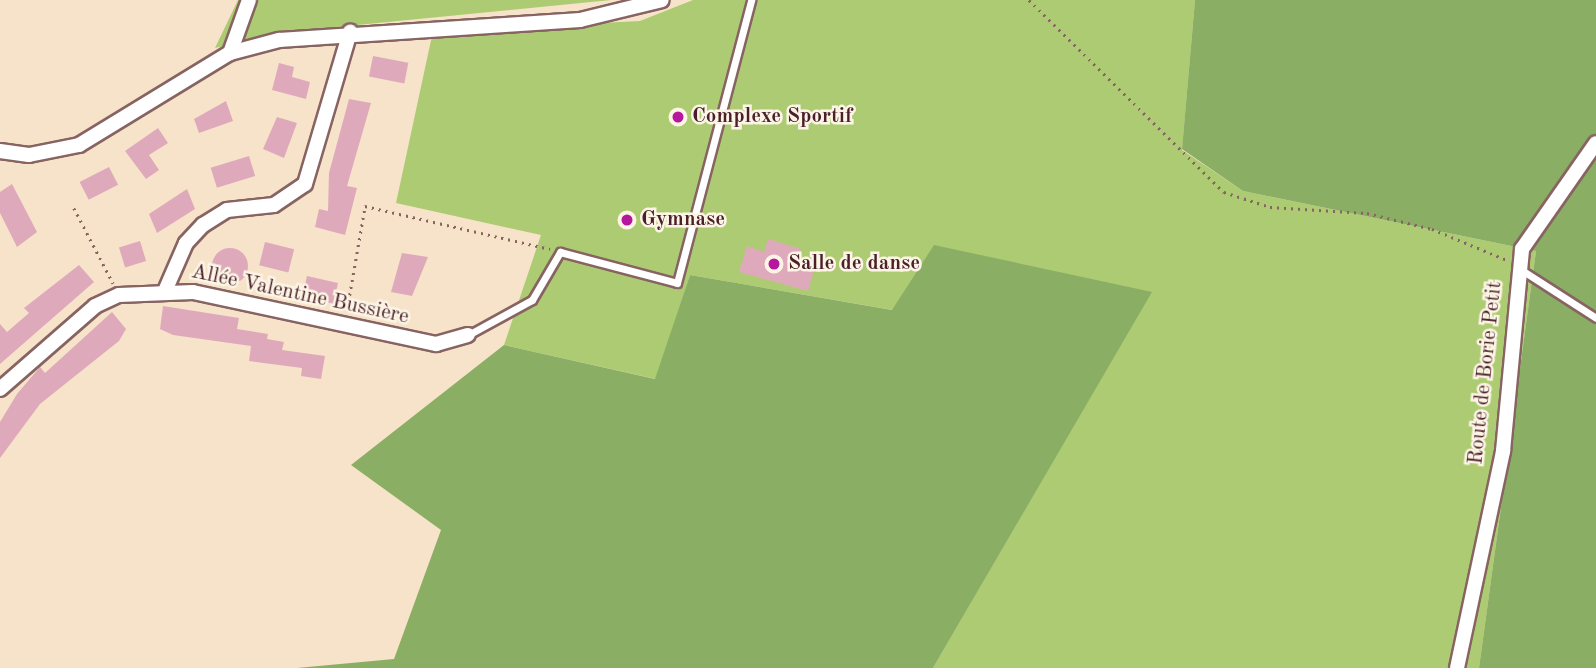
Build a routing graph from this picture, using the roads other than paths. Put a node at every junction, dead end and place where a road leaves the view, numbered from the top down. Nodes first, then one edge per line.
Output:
1 (249, 0) edge
2 (662, 0) edge
3 (751, 0) edge
4 (350, 32) junction
5 (230, 54) junction
6 (1596, 143) edge
7 (0, 151) edge
8 (1518, 268) junction
9 (165, 291) junction
10 (1596, 318) edge
11 (468, 335) joint
12 (0, 389) edge
13 (1457, 668) edge

1 - 5 street
2 - 4 street
3 - 11 lane
4 - 5 street
4 - 9 street
5 - 7 street
6 - 8 street, Route de Borie Petit
8 - 10 lane
8 - 13 street, Route de Borie Petit
9 - 11 street, Allée Valentine Bussière
9 - 12 street, Allée Valentine Bussière

